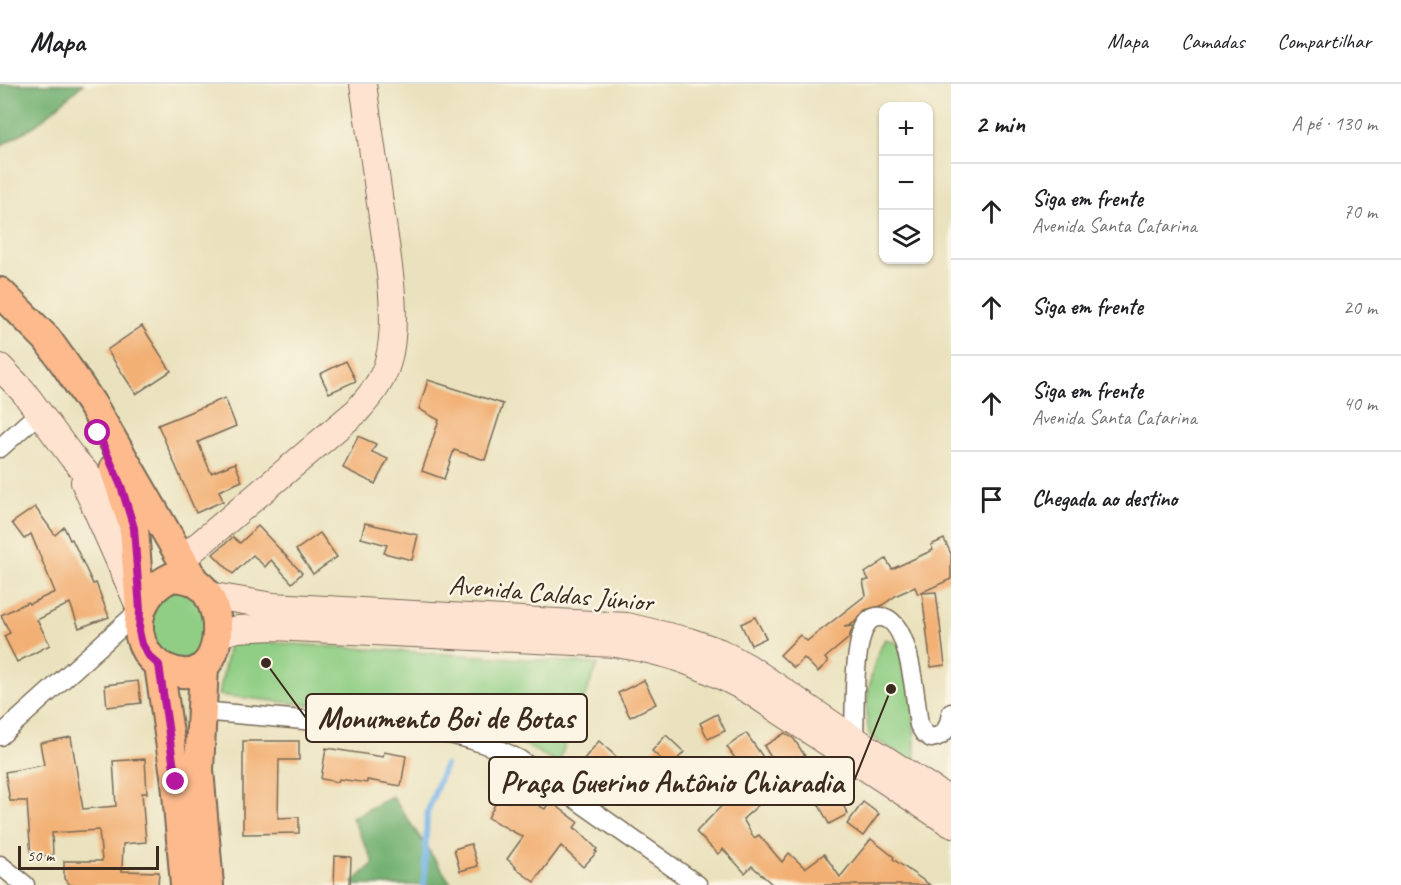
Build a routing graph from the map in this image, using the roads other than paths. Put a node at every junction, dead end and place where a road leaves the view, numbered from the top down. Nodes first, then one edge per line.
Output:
1 (363, 84) edge
2 (0, 292) edge
3 (0, 367) edge
4 (67, 367) junction
5 (40, 411) junction
6 (0, 448) edge
7 (72, 457) junction
8 (134, 528) junction
9 (195, 579) junction
10 (140, 610) junction
11 (218, 634) junction
12 (159, 665) junction
13 (204, 666) junction
14 (201, 711) junction
15 (951, 713) edge
16 (0, 736) edge
17 (854, 739) junction
18 (951, 801) edge
19 (951, 824) edge
20 (0, 865) edge
21 (25, 885) edge
22 (185, 885) edge
23 (209, 885) edge
24 (698, 885) edge

1 - 9 main road
2 - 4 main road
3 - 5 main road
4 - 8 main road
4 - 9 main road
5 - 6 street
5 - 7 main road
7 - 8 main road
7 - 10 main road
8 - 9 main road
8 - 10 main road
9 - 10 main road
9 - 11 main road
9 - 17 main road, Avenida Caldas Júnior
10 - 12 main road
10 - 16 street
11 - 13 main road
11 - 19 main road, Avenida Caldas Júnior
12 - 13 main road
12 - 22 main road
13 - 14 main road
14 - 23 main road
14 - 24 street
15 - 17 street
17 - 18 main road, Avenida Caldas Júnior
20 - 21 street

